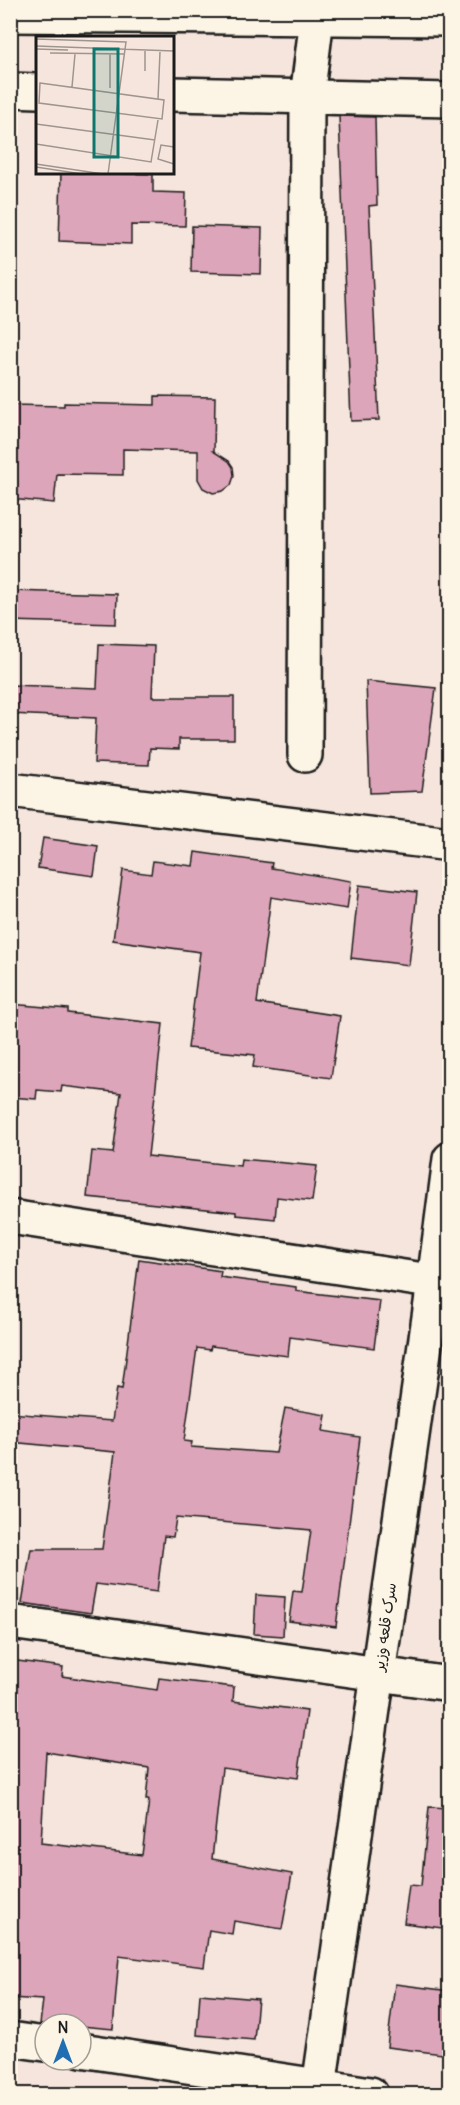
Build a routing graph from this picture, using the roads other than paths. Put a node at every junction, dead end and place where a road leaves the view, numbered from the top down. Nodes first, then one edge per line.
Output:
1 (10, 15) edge
2 (317, 18) junction
3 (450, 20) edge
4 (10, 90) edge
5 (36, 91) edge
6 (174, 94) edge
7 (307, 98) junction
8 (450, 100) edge
9 (305, 755) dead end
10 (10, 790) edge
11 (450, 844) edge
12 (450, 1159) edge
13 (10, 1217) edge
14 (442, 1283) edge
15 (10, 1622) edge
16 (378, 1675) junction
17 (450, 1684) edge
18 (10, 2039) edge
19 (33, 2042) edge
20 (93, 2052) edge
21 (319, 2091) edge
22 (371, 2094) edge

1 - 2 street
2 - 3 street
2 - 7 street
4 - 5 street
6 - 7 street
7 - 8 street
7 - 9 street
10 - 11 street
12 - 14 street, سرک قلعه وزیر
13 - 14 street
14 - 16 street, سرک قلعه وزیر
15 - 16 street
16 - 17 street
16 - 21 street, سرک قلعه وزیر
18 - 19 street
20 - 21 street
21 - 22 street

